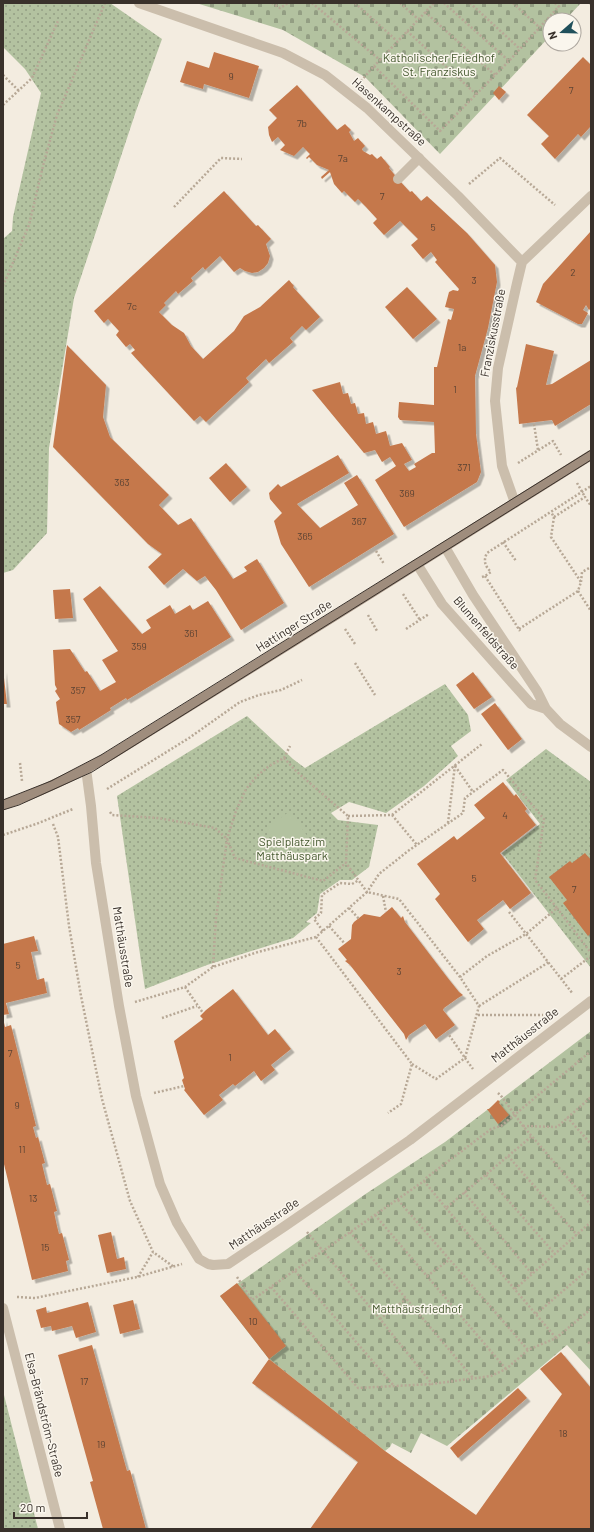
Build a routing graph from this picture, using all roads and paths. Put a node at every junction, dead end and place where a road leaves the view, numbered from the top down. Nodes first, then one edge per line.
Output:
1 (105, 3) edge
2 (140, 3) edge
3 (272, 3) edge
4 (288, 3) edge
5 (312, 3) edge
6 (355, 3) edge
7 (400, 3) edge
8 (434, 3) edge
9 (444, 3) edge
10 (470, 3) edge
11 (513, 3) edge
12 (555, 3) edge
13 (562, 3) edge
14 (559, 7) junction
15 (425, 12) junction
16 (418, 19) junction
17 (58, 21) dead end
18 (540, 28) junction
19 (408, 31) junction
20 (397, 41) junction
21 (520, 49) junction
22 (380, 60) junction
23 (509, 61) junction
24 (374, 66) junction
25 (3, 75) edge
26 (495, 76) junction
27 (18, 91) junction
28 (350, 93) junction
29 (476, 94) junction
30 (3, 106) edge
31 (419, 158) junction
32 (242, 159) dead end
33 (398, 179) dead end
34 (469, 185) dead end
35 (591, 196) edge
36 (174, 206) dead end
37 (556, 206) dead end
38 (522, 262) junction
39 (3, 286) edge
40 (534, 424) dead end
41 (538, 450) junction
42 (559, 453) dead end
43 (591, 455) edge
44 (515, 466) dead end
45 (591, 486) edge
46 (581, 490) junction
47 (585, 497) junction
48 (515, 503) junction
49 (591, 506) edge
50 (551, 512) junction
51 (554, 517) junction
52 (503, 542) junction
53 (445, 547) junction
54 (376, 551) dead end
55 (516, 561) dead end
56 (384, 563) dead end
57 (417, 564) junction
58 (591, 567) edge
59 (485, 576) junction
60 (478, 577) dead end
61 (581, 582) junction
62 (578, 591) junction
63 (413, 610) dead end
64 (365, 611) dead end
65 (591, 611) edge
66 (432, 612) dead end
67 (420, 620) junction
68 (406, 629) dead end
69 (378, 631) dead end
70 (355, 664) dead end
71 (302, 680) dead end
72 (375, 695) dead end
73 (546, 709) junction
74 (482, 744) dead end
75 (290, 746) dead end
76 (591, 747) edge
77 (284, 758) junction
78 (455, 765) junction
79 (86, 770) junction
80 (106, 790) dead end
81 (473, 792) junction
82 (3, 805) edge
83 (75, 808) dead end
84 (392, 815) junction
85 (120, 816) dead end
86 (348, 816) junction
87 (448, 823) junction
88 (53, 824) dead end
89 (3, 835) edge
90 (227, 839) junction
91 (417, 845) junction
92 (346, 863) junction
93 (359, 880) junction
94 (367, 892) junction
95 (383, 896) junction
96 (349, 908) junction
97 (557, 908) junction
98 (386, 912) dead end
99 (509, 912) dead end
100 (359, 919) dead end
101 (329, 926) junction
102 (323, 931) junction
103 (526, 934) junction
104 (316, 937) junction
105 (344, 944) dead end
106 (591, 954) edge
107 (549, 962) junction
108 (213, 967) junction
109 (460, 977) junction
110 (562, 979) junction
111 (185, 986) junction
112 (587, 1004) edge
113 (119, 1006) junction
114 (197, 1006) junction
115 (479, 1006) junction
116 (203, 1013) dead end
117 (478, 1015) junction
118 (572, 1016) junction
119 (162, 1018) dead end
120 (447, 1032) dead end
121 (591, 1052) edge
122 (465, 1058) junction
123 (412, 1064) junction
124 (484, 1083) junction
125 (184, 1086) dead end
126 (136, 1096) junction
127 (591, 1098) edge
128 (388, 1113) dead end
129 (515, 1115) junction
130 (567, 1117) junction
131 (523, 1126) junction
132 (532, 1136) junction
133 (591, 1144) edge
134 (508, 1156) junction
135 (486, 1175) junction
136 (424, 1181) junction
137 (464, 1192) junction
138 (398, 1200) junction
139 (591, 1205) edge
140 (446, 1208) junction
141 (375, 1215) junction
142 (298, 1218) junction
143 (591, 1222) edge
144 (350, 1232) junction
145 (577, 1235) junction
146 (323, 1251) junction
147 (153, 1252) junction
148 (555, 1254) junction
149 (199, 1259) junction
150 (449, 1260) junction
151 (228, 1264) junction
152 (174, 1267) junction
153 (591, 1267) edge
154 (295, 1271) junction
155 (532, 1274) junction
156 (427, 1276) junction
157 (138, 1277) junction
158 (271, 1287) junction
159 (515, 1289) junction
160 (11, 1297) dead end
161 (406, 1299) junction
162 (3, 1308) edge
163 (591, 1309) edge
164 (536, 1314) junction
165 (380, 1319) junction
166 (6, 1330) edge
167 (556, 1338) junction
168 (588, 1342) dead end
169 (591, 1345) edge
170 (528, 1350) junction
171 (506, 1369) junction
172 (474, 1378) junction
173 (432, 1384) junction
174 (395, 1386) junction
175 (60, 1529) edge

1 - 39 path
2 - 28 street, Hasenkampstraße
3 - 4 path
5 - 22 path
6 - 20 path
7 - 16 path
8 - 15 path
9 - 23 path
10 - 21 path
11 - 18 path
12 - 14 path
13 - 14 path
14 - 18 path
15 - 16 path
15 - 26 path
16 - 19 path
17 - 27 path
18 - 21 path
19 - 20 path
19 - 29 path
20 - 22 path
21 - 23 path
22 - 24 path
23 - 26 path
24 - 28 path
24 - 29 path
25 - 27 path
26 - 29 path
27 - 30 path
28 - 31 street, Hasenkampstraße
31 - 33 street
31 - 38 street, Hasenkampstraße
32 - 36 path
34 - 37 path
35 - 38 street
38 - 48 street, Franziskusstraße
40 - 41 path
41 - 42 path
41 - 44 path
43 - 48 main road, Hattinger Straße
45 - 46 path
46 - 47 path
46 - 50 path
47 - 49 path
47 - 51 path
48 - 53 main road, Hattinger Straße
50 - 51 path
50 - 52 path
51 - 61 path
52 - 55 path
52 - 59 path
53 - 57 main road, Hattinger Straße
53 - 73 street, Blumenfeldstraße
54 - 56 path
57 - 73 street, Blumenfeldstraße
57 - 79 main road, Hattinger Straße
58 - 61 path
59 - 60 path
59 - 62 path
61 - 62 path
62 - 65 path
63 - 67 path
64 - 69 path
66 - 67 path
67 - 68 path
70 - 72 path
71 - 80 path
73 - 76 street, Blumenfeldstraße
74 - 78 path
75 - 77 path
77 - 86 path
77 - 90 path
78 - 81 path
78 - 84 path
78 - 87 path
79 - 82 main road, Hattinger Straße
79 - 113 street, Matthäusstraße
81 - 87 path
81 - 97 path
83 - 89 path
84 - 86 path
84 - 91 path
85 - 90 path
86 - 92 path
87 - 91 path
88 - 147 path
90 - 92 path
90 - 108 path
91 - 94 path
92 - 93 path
93 - 94 path
93 - 102 path
94 - 95 path
94 - 96 path
95 - 98 path
95 - 109 path
96 - 100 path
96 - 101 path
97 - 103 path
97 - 106 path
99 - 103 path
101 - 102 path
101 - 105 path
102 - 104 path
103 - 107 path
103 - 109 path
104 - 108 path
104 - 123 path
106 - 110 path
107 - 110 path
107 - 115 path
108 - 111 path
109 - 115 path
110 - 112 path
111 - 113 path
111 - 114 path
112 - 118 street, Matthäusstraße
113 - 126 street, Matthäusstraße
114 - 116 path
114 - 119 path
115 - 117 path
117 - 118 path
117 - 122 path
118 - 124 street, Matthäusstraße
120 - 122 path
121 - 129 path
122 - 123 path
122 - 124 path
123 - 128 path
124 - 129 path
124 - 142 street, Matthäusstraße
125 - 126 path
126 - 149 street, Matthäusstraße
127 - 130 path
129 - 131 path
129 - 136 path
130 - 131 path
130 - 133 path
131 - 132 path
132 - 134 path
132 - 139 path
134 - 135 path
134 - 145 path
135 - 137 path
135 - 148 path
136 - 138 path
136 - 140 path
137 - 140 path
137 - 155 path
138 - 141 path
138 - 150 path
140 - 159 path
141 - 144 path
141 - 156 path
142 - 146 path
142 - 151 street, Matthäusstraße
143 - 145 path
144 - 146 path
144 - 161 path
145 - 148 path
146 - 154 path
146 - 165 path
147 - 152 path
147 - 157 path
148 - 155 path
149 - 151 street, Matthäusstraße
149 - 152 path
150 - 156 path
150 - 170 path
151 - 158 path
152 - 157 path
153 - 164 path
154 - 158 path
154 - 174 path
155 - 159 path
156 - 171 path
157 - 160 path
158 - 174 path
159 - 164 path
161 - 165 path
161 - 172 path
162 - 166 street, Elsa-Brändström-Straße
163 - 167 path
164 - 167 path
165 - 173 path
166 - 175 street, Elsa-Brändström-Straße
167 - 170 path
168 - 169 path
170 - 171 path
171 - 172 path
172 - 173 path
173 - 174 path

